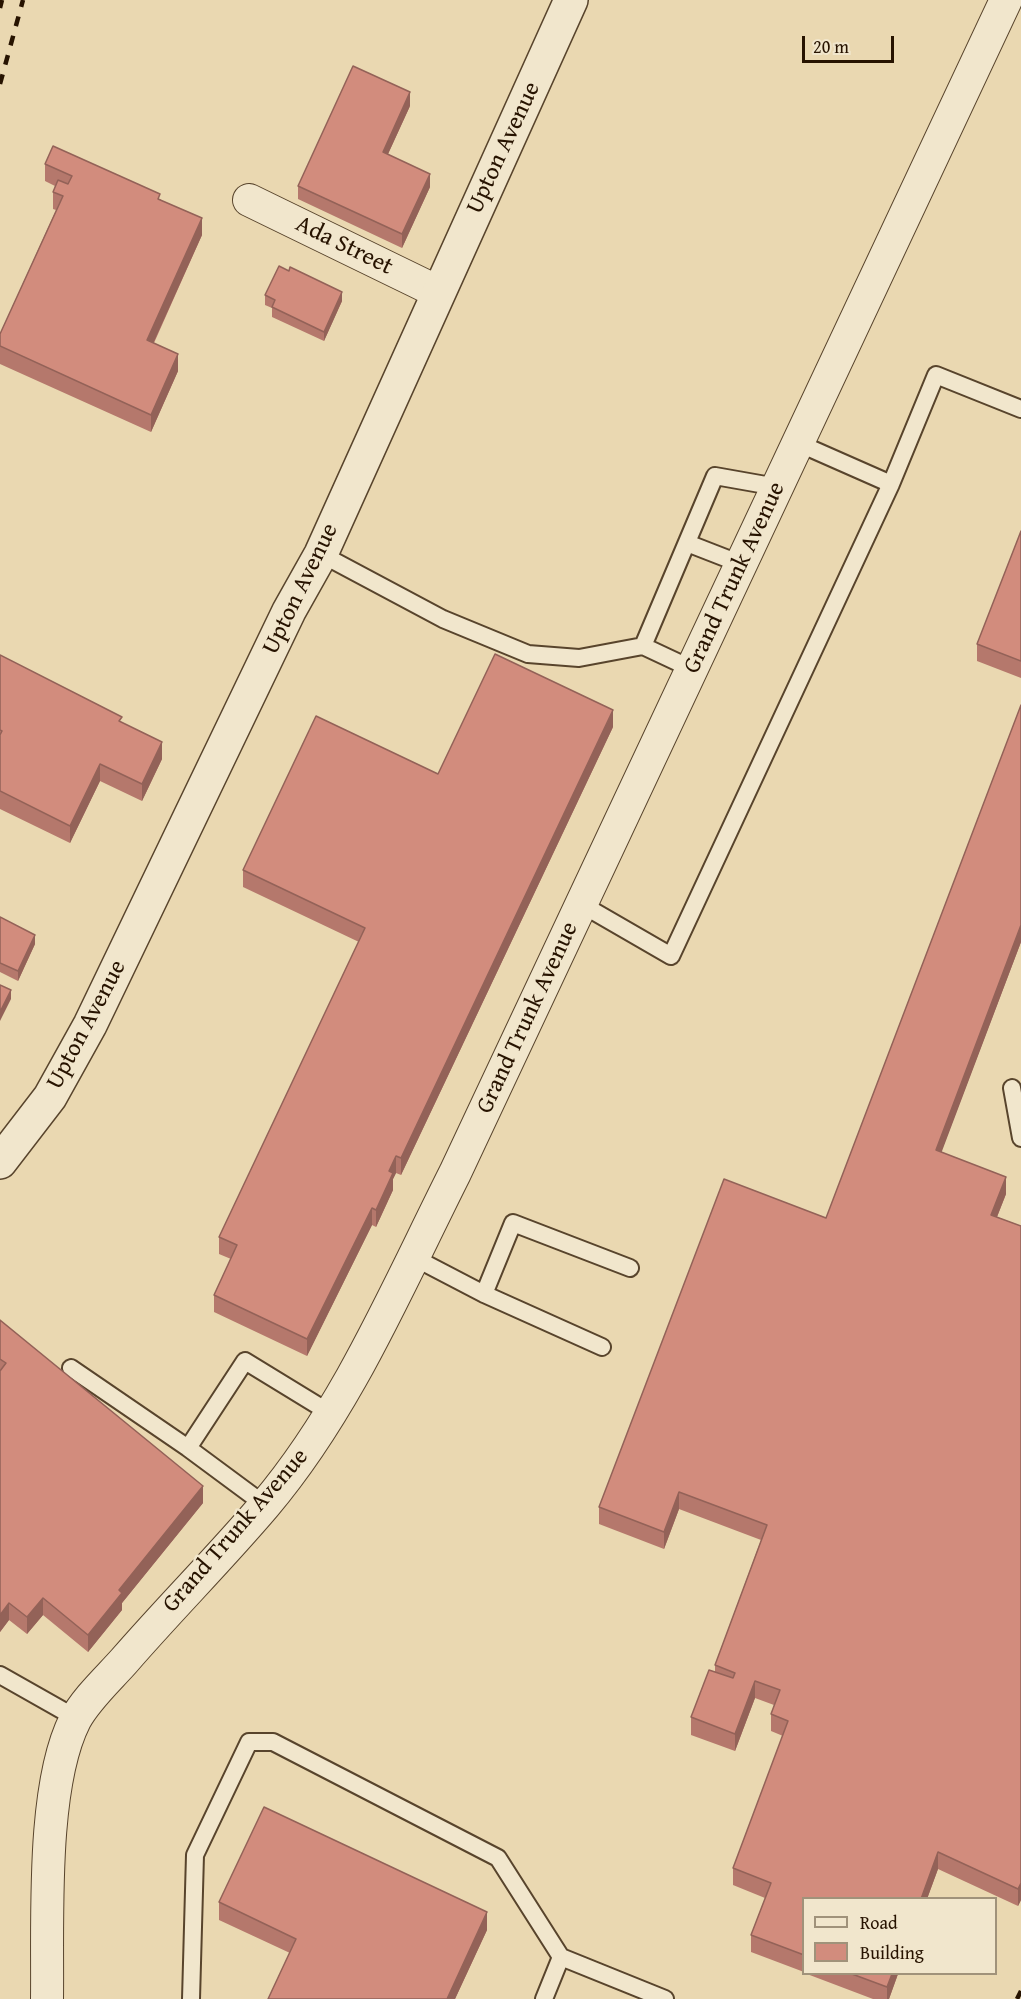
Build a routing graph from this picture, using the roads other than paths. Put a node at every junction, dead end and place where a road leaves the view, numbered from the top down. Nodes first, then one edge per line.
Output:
1 (571, 0) edge
2 (1006, 0) edge
3 (249, 200) dead end
4 (438, 292) junction
5 (1021, 409) edge
6 (798, 443) junction
7 (891, 484) junction
8 (777, 487) junction
9 (687, 543) junction
10 (321, 554) junction
11 (741, 564) junction
12 (643, 646) junction
13 (693, 669) junction
14 (581, 904) junction
15 (1012, 1088) dead end
16 (1021, 1138) edge
17 (0, 1162) edge
18 (413, 1257) junction
19 (630, 1268) dead end
20 (484, 1294) junction
21 (602, 1347) dead end
22 (71, 1368) dead end
23 (330, 1413) junction
24 (188, 1448) junction
25 (265, 1505) junction
26 (0, 1675) edge
27 (76, 1718) junction
28 (561, 1957) junction
29 (47, 1999) edge
30 (191, 1999) edge
31 (544, 1999) edge
32 (665, 1999) edge

1 - 4 street, Upton Avenue
2 - 6 street, Grand Trunk Avenue
3 - 4 street, Ada Street
4 - 10 street, Upton Avenue
5 - 7 lane
6 - 7 lane
6 - 8 street, Grand Trunk Avenue
7 - 14 lane
8 - 9 lane
8 - 11 street, Grand Trunk Avenue
9 - 11 lane
9 - 12 lane
10 - 12 lane
10 - 17 street, Upton Avenue
11 - 13 street, Grand Trunk Avenue
12 - 13 lane
13 - 14 street, Grand Trunk Avenue
14 - 18 street, Grand Trunk Avenue
15 - 16 lane
18 - 20 lane
18 - 23 street, Grand Trunk Avenue
19 - 20 lane
20 - 21 lane
22 - 24 lane
23 - 24 lane
23 - 25 street, Grand Trunk Avenue
24 - 25 lane
25 - 27 street, Grand Trunk Avenue
26 - 27 lane
27 - 29 street, Grand Trunk Avenue
28 - 30 lane
28 - 31 lane
28 - 32 lane

